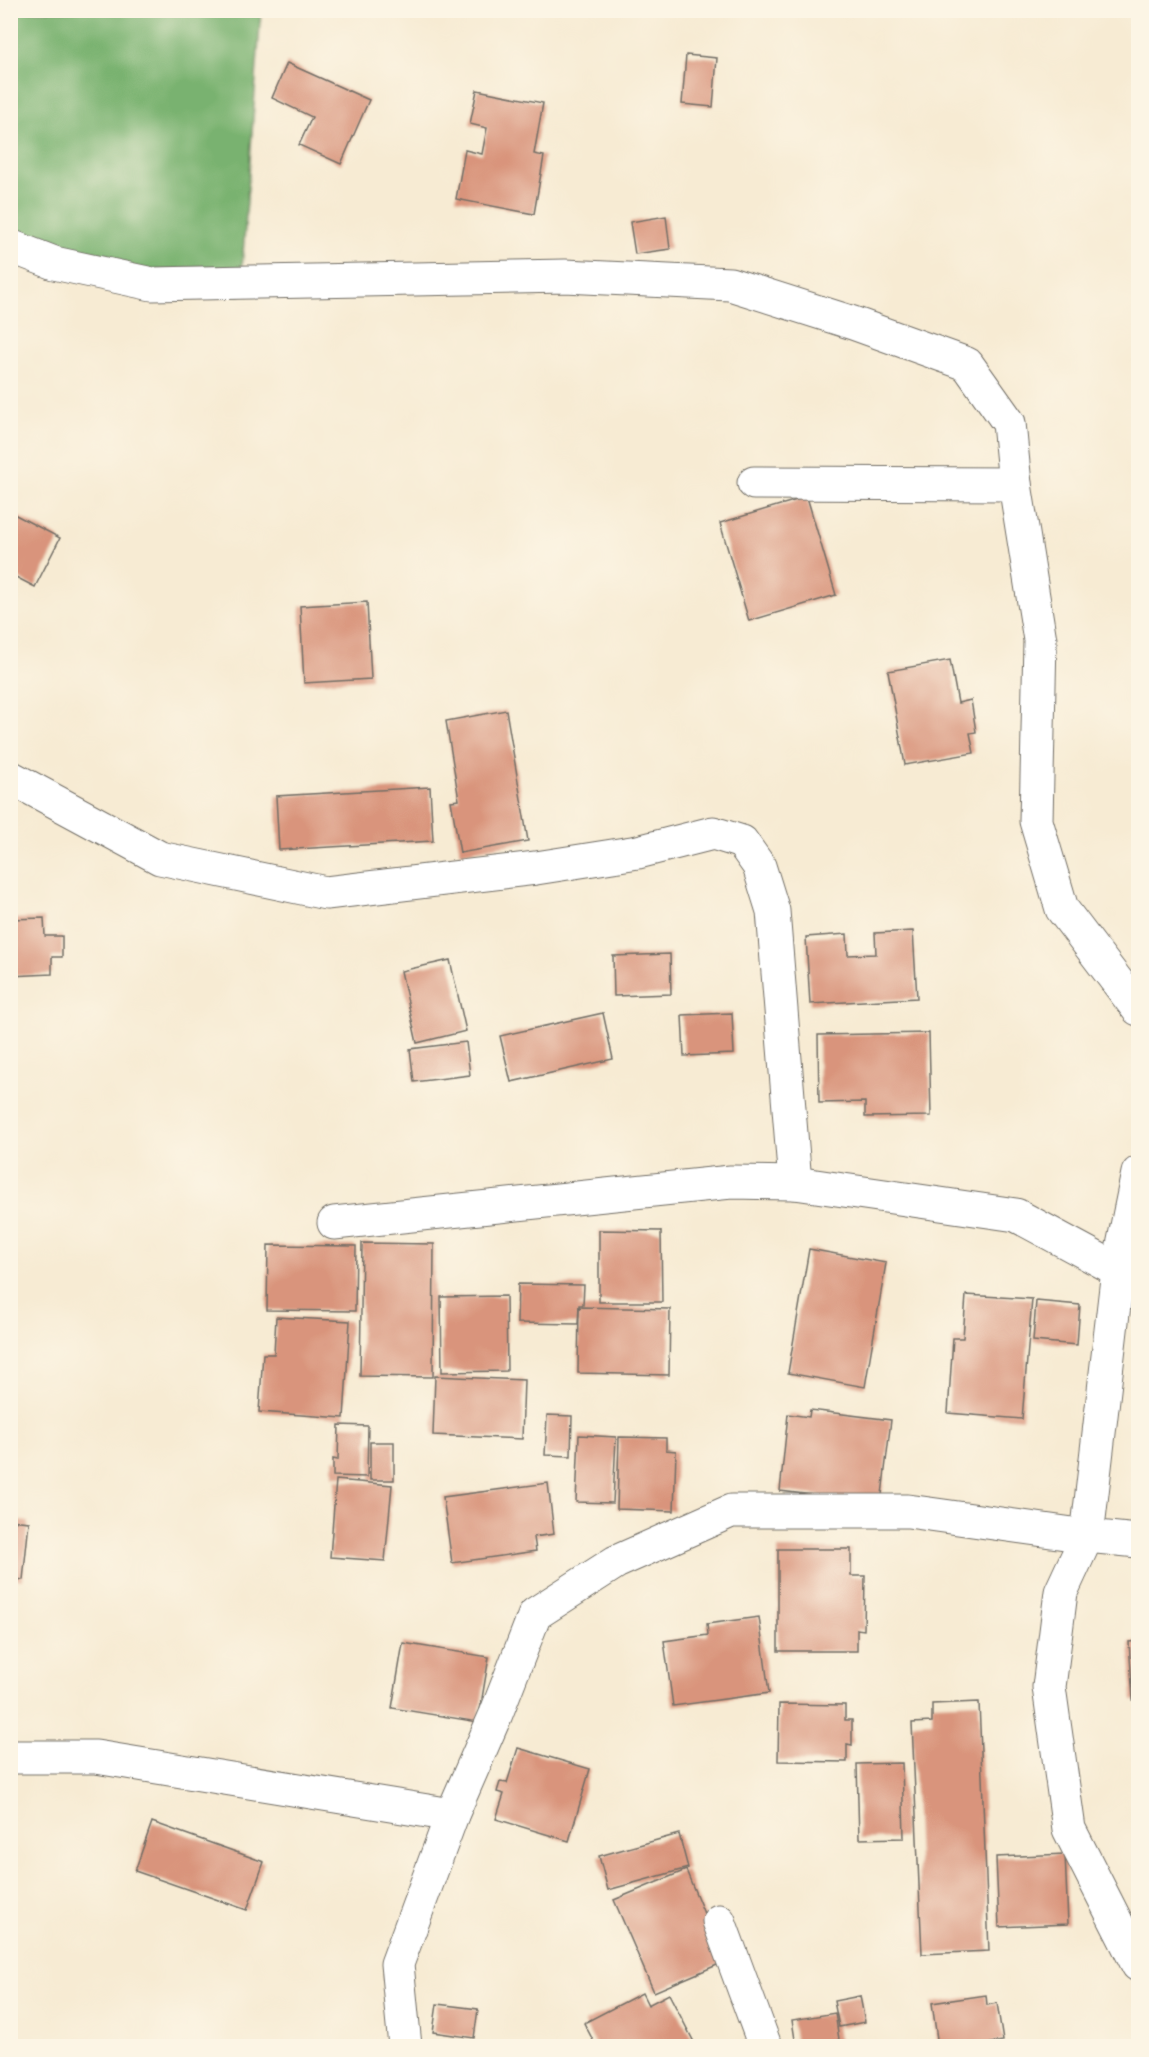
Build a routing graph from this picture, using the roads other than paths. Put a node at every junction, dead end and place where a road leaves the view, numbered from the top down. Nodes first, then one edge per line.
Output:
1 (10, 246) edge
2 (754, 483) dead end
3 (1015, 484) junction
4 (10, 777) edge
5 (1138, 1009) edge
6 (1138, 1173) edge
7 (795, 1183) junction
8 (334, 1223) dead end
9 (1118, 1270) junction
10 (1087, 1536) junction
11 (1138, 1541) edge
12 (10, 1757) edge
13 (452, 1815) junction
14 (719, 1921) dead end
15 (1138, 1965) edge
16 (405, 2046) edge
17 (765, 2046) edge

1 - 3 street
2 - 3 street
3 - 5 street
4 - 7 street
6 - 9 street
7 - 8 street
7 - 9 street
9 - 10 street
10 - 11 street
10 - 13 street
10 - 15 street
12 - 13 street
13 - 16 street
14 - 17 street

